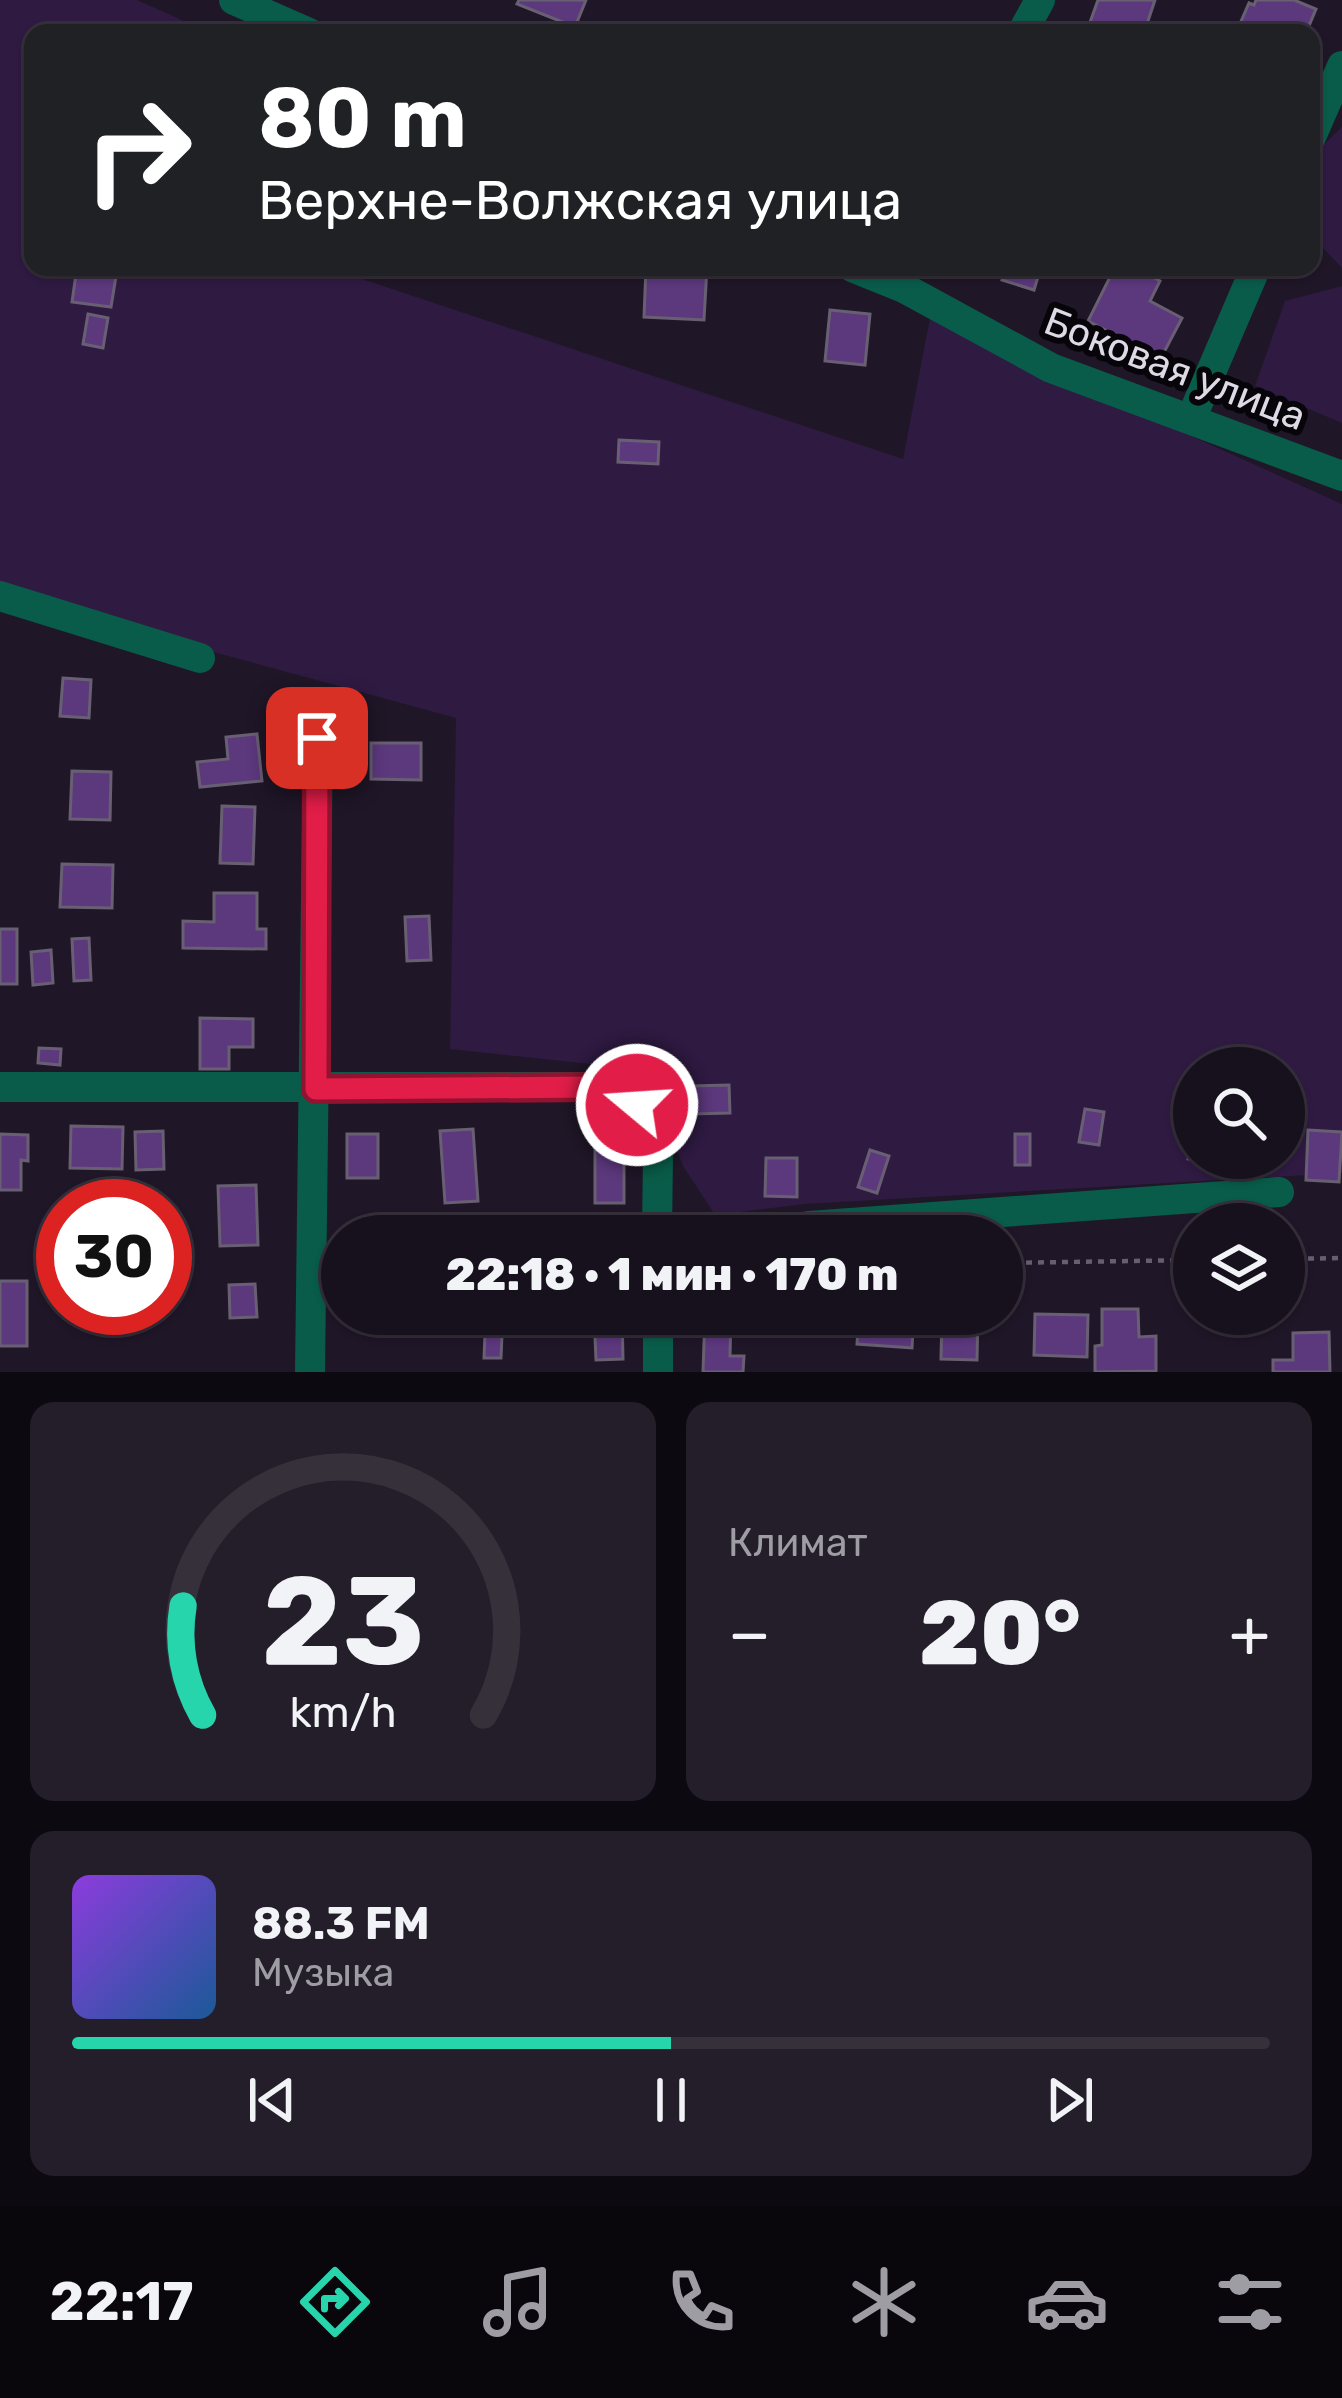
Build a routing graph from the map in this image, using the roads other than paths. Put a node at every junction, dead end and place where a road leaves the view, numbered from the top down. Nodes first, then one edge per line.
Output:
1 (234, 0) edge
2 (289, 24) edge
3 (1341, 66) edge
4 (1320, 116) edge
5 (874, 276) edge
6 (1252, 276) edge
7 (1191, 419) junction
8 (1342, 476) edge
9 (0, 596) edge
10 (200, 658) dead end
11 (317, 738) dead end
12 (0, 1087) edge
13 (316, 1089) junction
14 (1280, 1192) dead end
15 (657, 1215) edge
16 (961, 1215) edge
17 (658, 1335) edge
18 (310, 1372) edge
19 (658, 1372) edge

1 - 2 street
3 - 4 street
5 - 7 street, Боковая улица
6 - 7 street
7 - 8 street, Боковая улица
9 - 10 street
11 - 13 street
12 - 13 street
13 - 15 street
13 - 18 street
14 - 16 street
17 - 19 street

